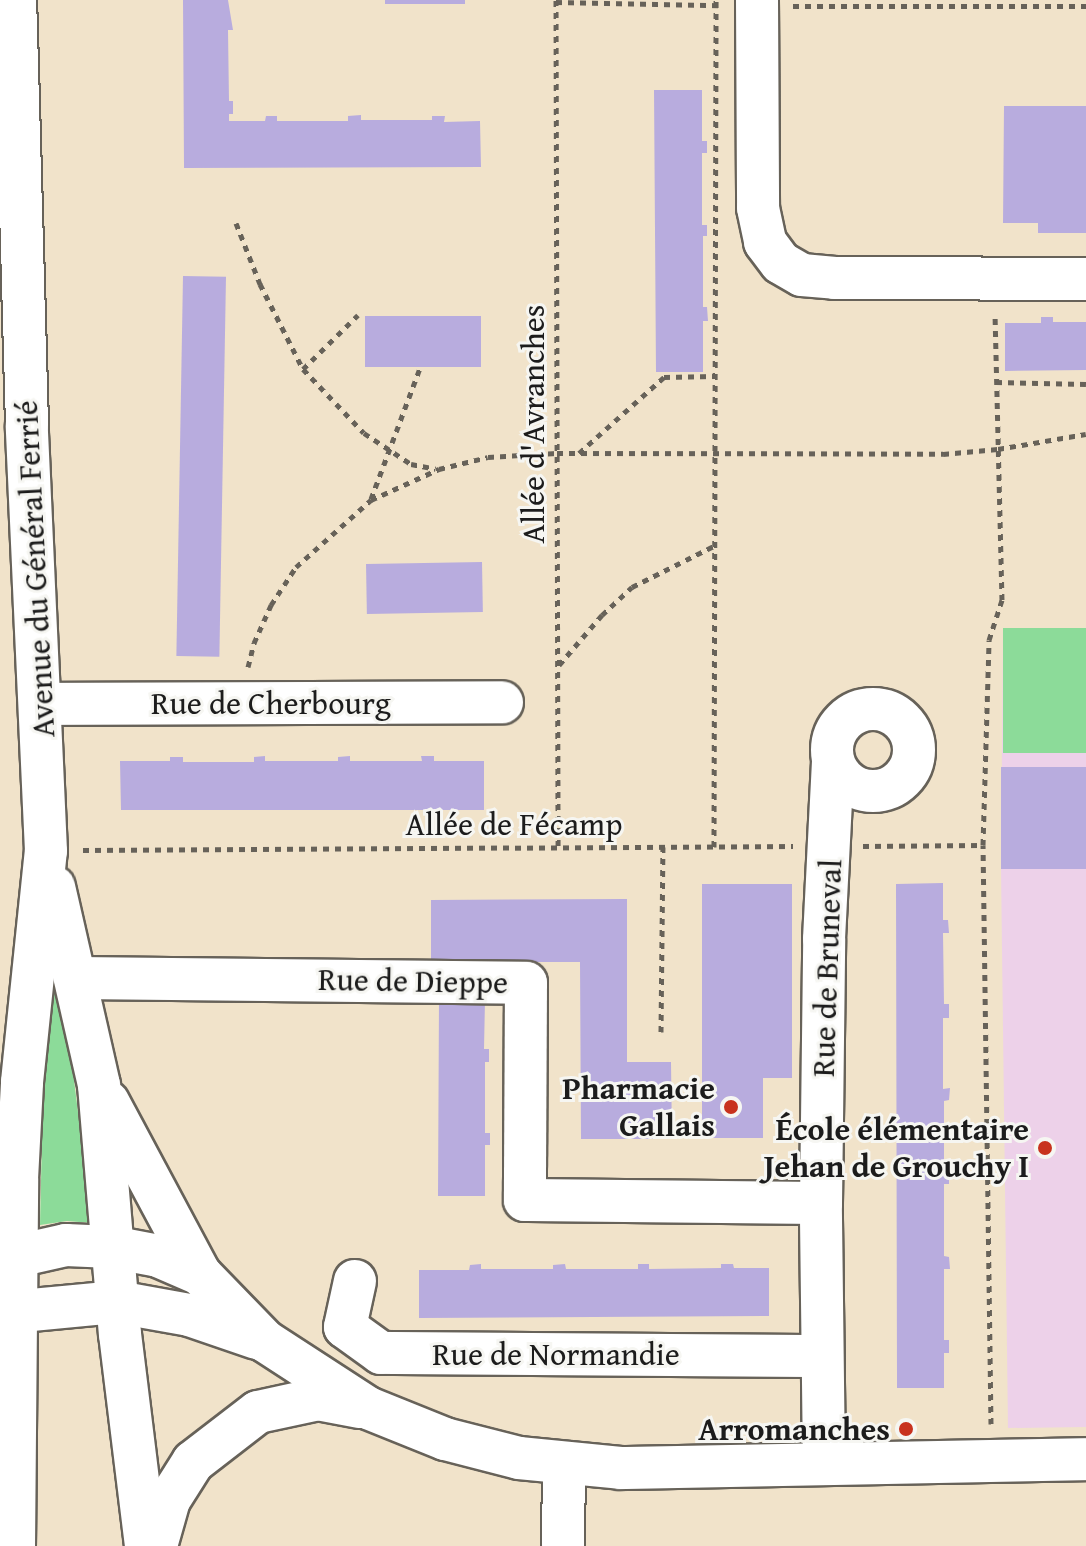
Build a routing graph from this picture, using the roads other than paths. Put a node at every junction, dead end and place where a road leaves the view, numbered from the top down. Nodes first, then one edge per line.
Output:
1 (15, 0) edge
2 (757, 3) edge
3 (10, 173) edge
4 (1086, 279) edge
5 (502, 702) dead end
6 (41, 704) junction
7 (833, 761) dead end
8 (46, 851) junction
9 (75, 978) junction
10 (99, 1085) junction
11 (821, 1203) junction
12 (8, 1234) edge
13 (111, 1247) junction
14 (200, 1274) junction
15 (355, 1281) dead end
16 (117, 1302) junction
17 (8, 1313) edge
18 (265, 1341) junction
19 (822, 1356) junction
20 (7, 1375) edge
21 (368, 1408) junction
22 (1086, 1459) edge
23 (564, 1463) junction
24 (824, 1464) junction
25 (14, 1546) edge
26 (146, 1546) edge
27 (156, 1546) edge
28 (563, 1546) edge

1 - 3 street, Avenue du Général Ferrié
2 - 4 street
3 - 6 street, Avenue du Général Ferrié
5 - 6 street, Rue de Cherbourg
6 - 8 street, Avenue du Général Ferrié
7 - 11 street, Rue de Bruneval
8 - 9 street
8 - 12 street
9 - 10 street
9 - 11 street, Rue de Dieppe
10 - 13 street
10 - 14 street
11 - 19 street, Rue de Bruneval
12 - 13 street
12 - 17 street
13 - 14 street
13 - 16 street
14 - 18 street
15 - 19 street, Rue de Normandie
16 - 17 street
16 - 18 street
16 - 26 street
17 - 20 street
18 - 21 street
19 - 24 street, Rue de Bruneval
20 - 25 street
21 - 23 street
21 - 27 street
22 - 24 street
23 - 24 street
23 - 28 street

